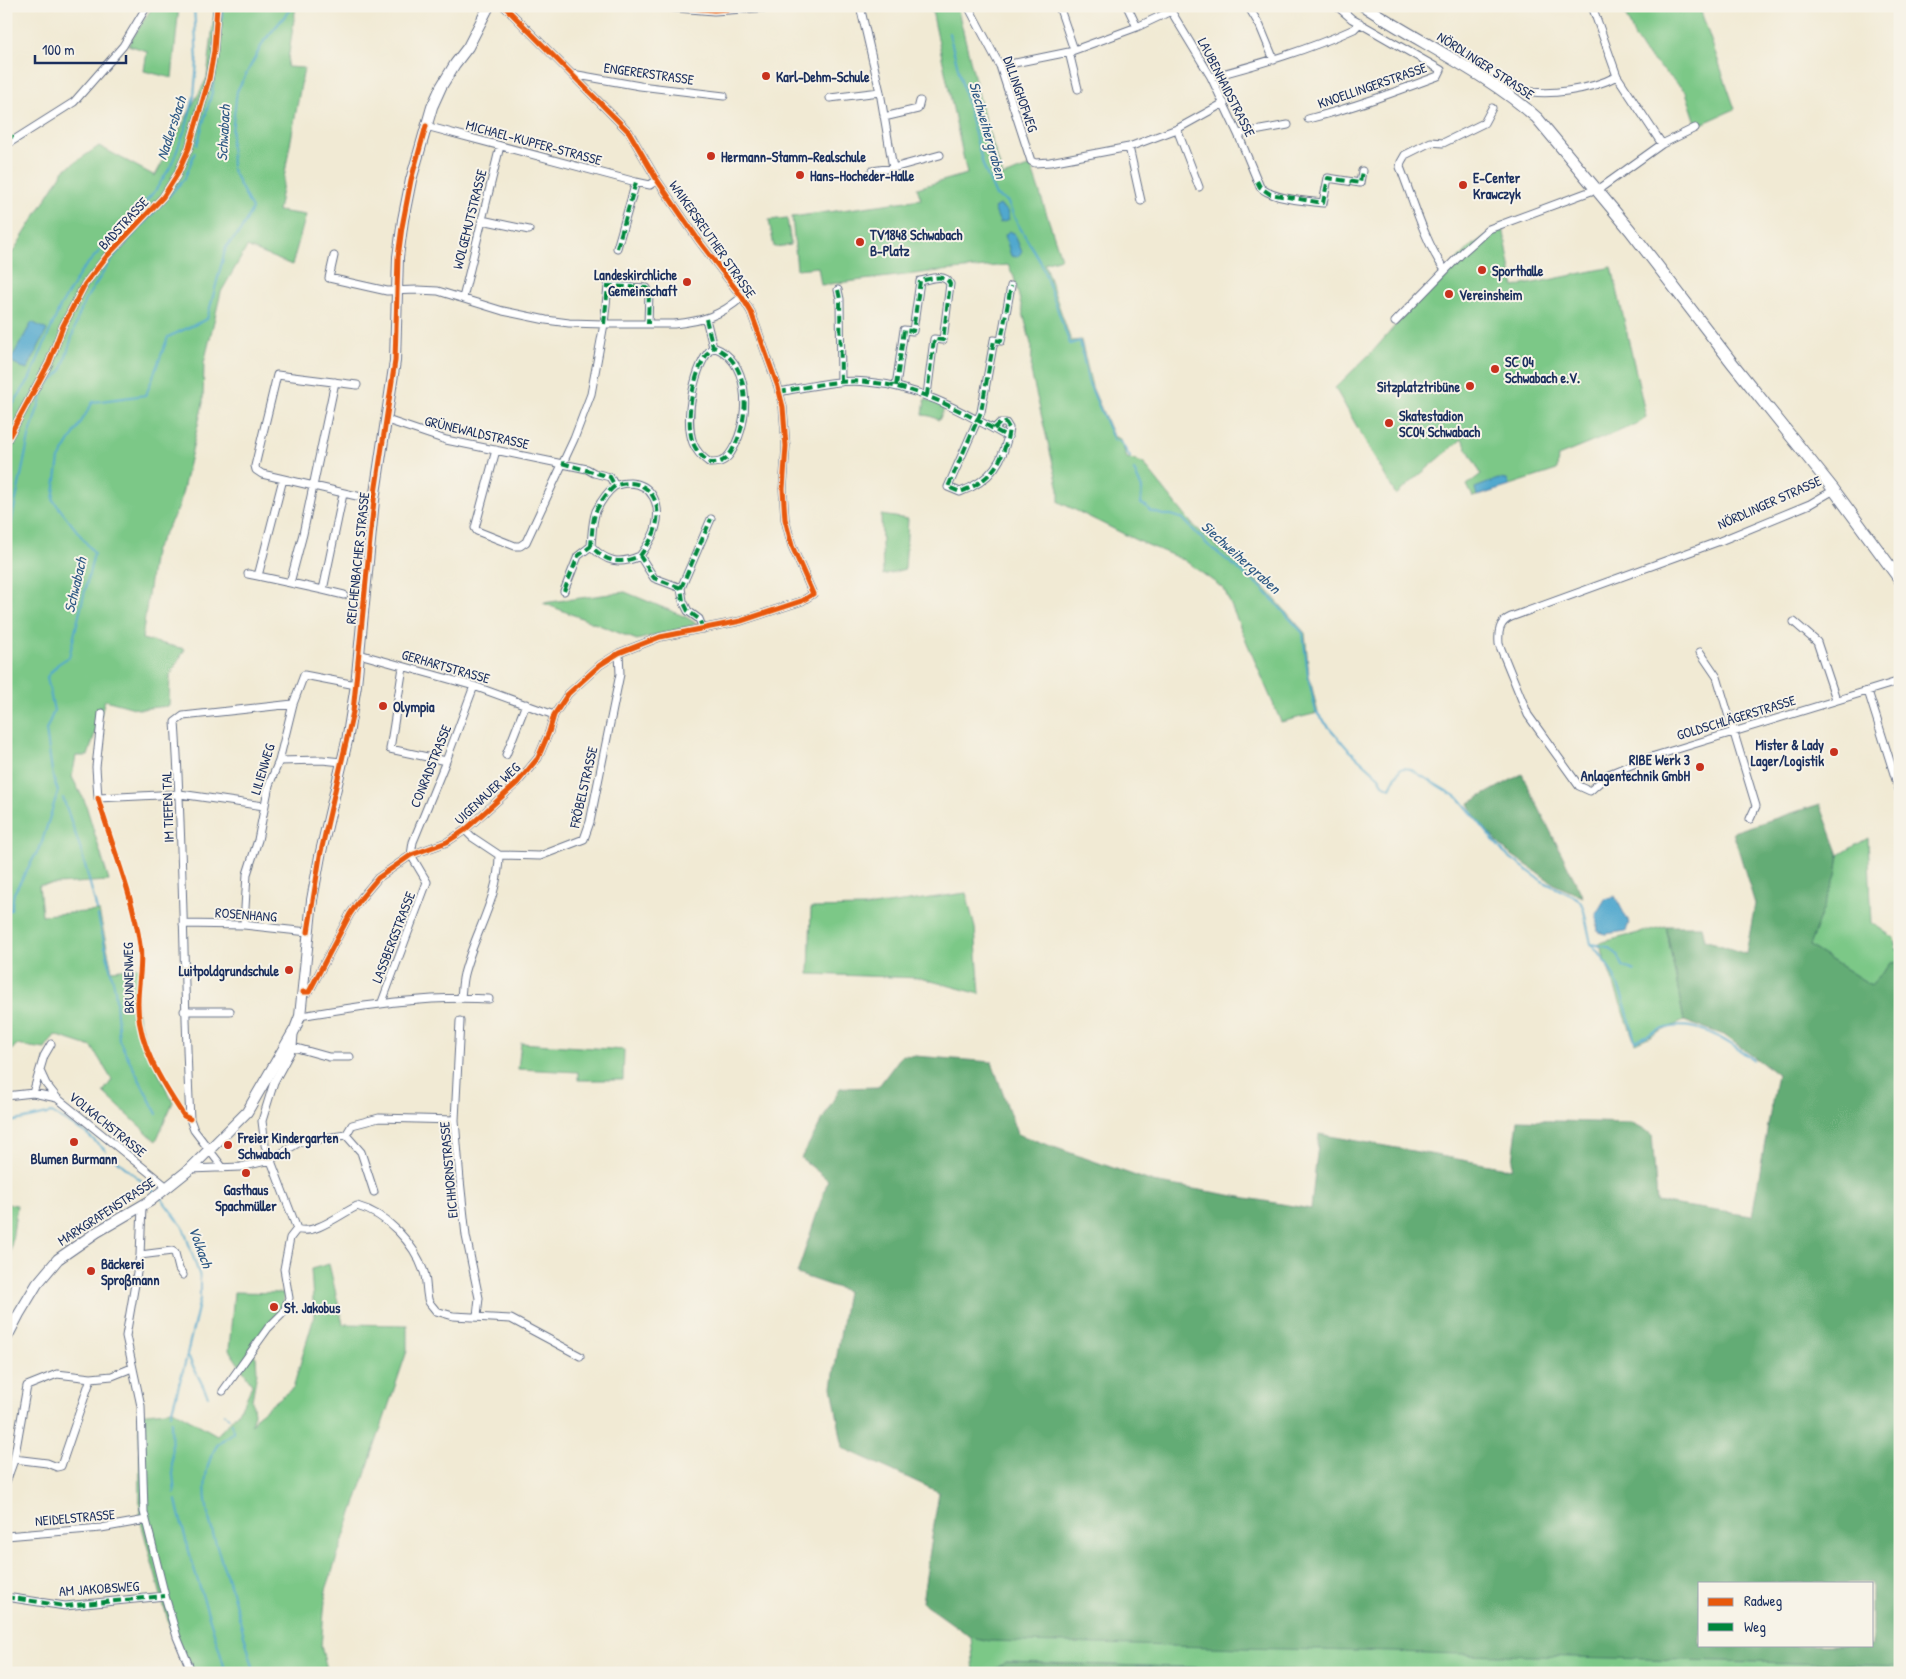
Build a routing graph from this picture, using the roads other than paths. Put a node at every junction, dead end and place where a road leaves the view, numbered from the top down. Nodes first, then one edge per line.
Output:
1 (147, 6) edge
2 (217, 6) edge
3 (489, 6) edge
4 (504, 6) edge
5 (665, 6) edge
6 (775, 6) edge
7 (860, 6) edge
8 (968, 6) edge
9 (1059, 6) edge
10 (1127, 6) edge
11 (1248, 6) edge
12 (1337, 6) edge
13 (1364, 6) edge
14 (1592, 6) edge
15 (1170, 9) edge
16 (1360, 23) junction
17 (1138, 27) junction
18 (1452, 47) dead end
19 (1071, 51) junction
20 (1274, 60) junction
21 (1000, 66) junction
22 (1441, 70) joint
23 (572, 73) junction
24 (1617, 76) junction
25 (1211, 77) junction
26 (1078, 89) dead end
27 (880, 92) junction
28 (724, 96) dead end
29 (830, 98) dead end
30 (920, 101) dead end
31 (1224, 103) junction
32 (1492, 108) dead end
33 (884, 117) junction
34 (1308, 119) dead end
35 (1288, 125) dead end
36 (426, 126) junction
37 (1695, 128) dead end
38 (1177, 129) junction
39 (6, 134) edge
40 (1238, 134) junction
41 (14, 138) junction
42 (1662, 144) junction
43 (6, 145) edge
44 (500, 146) junction
45 (1129, 147) junction
46 (940, 154) dead end
47 (893, 168) junction
48 (872, 171) dead end
49 (1362, 171) dead end
50 (657, 180) junction
51 (636, 182) junction
52 (1199, 187) dead end
53 (1597, 188) junction
54 (1141, 201) dead end
55 (482, 220) junction
56 (529, 230) dead end
57 (617, 248) dead end
58 (334, 256) dead end
59 (1444, 270) junction
60 (1011, 286) dead end
61 (398, 290) junction
62 (838, 290) dead end
63 (742, 297) junction
64 (463, 298) junction
65 (706, 319) junction
66 (1395, 322) dead end
67 (604, 324) junction
68 (648, 324) junction
69 (713, 347) junction
70 (335, 382) junction
71 (841, 382) junction
72 (357, 385) dead end
73 (896, 386) junction
74 (779, 392) junction
75 (927, 395) junction
76 (387, 420) junction
77 (976, 420) junction
78 (6, 442) edge
79 (496, 450) junction
80 (562, 463) junction
81 (283, 479) junction
82 (312, 486) junction
83 (615, 486) junction
84 (1834, 490) junction
85 (343, 494) junction
86 (374, 500) junction
87 (711, 519) dead end
88 (591, 546) junction
89 (640, 556) junction
90 (248, 574) dead end
91 (258, 576) junction
92 (1900, 580) edge
93 (290, 583) junction
94 (681, 588) junction
95 (322, 590) junction
96 (564, 591) dead end
97 (813, 594) joint
98 (344, 595) dead end
99 (1794, 622) dead end
100 (703, 629) junction
101 (1700, 652) dead end
102 (619, 653) junction
103 (359, 654) junction
104 (403, 667) junction
105 (1899, 680) edge
106 (356, 685) junction
107 (474, 686) junction
108 (1868, 690) junction
109 (1836, 699) junction
110 (293, 704) junction
111 (526, 704) junction
112 (102, 713) dead end
113 (554, 714) junction
114 (1734, 731) junction
115 (506, 755) dead end
116 (279, 761) junction
117 (446, 761) junction
118 (342, 762) junction
119 (1590, 791) joint
120 (1900, 793) edge
121 (180, 794) junction
122 (264, 806) junction
123 (1750, 819) dead end
124 (466, 830) junction
125 (411, 855) junction
126 (499, 855) junction
127 (183, 924) junction
128 (244, 924) junction
129 (308, 932) junction
130 (303, 992) junction
131 (461, 997) junction
132 (489, 999) dead end
133 (382, 1002) junction
134 (184, 1011) junction
135 (230, 1011) dead end
136 (300, 1016) junction
137 (460, 1021) dead end
138 (294, 1029) junction
139 (51, 1044) dead end
140 (293, 1047) junction
141 (350, 1058) dead end
142 (40, 1071) junction
143 (33, 1092) junction
144 (6, 1096) edge
145 (58, 1098) junction
146 (455, 1120) junction
147 (346, 1135) junction
148 (208, 1150) junction
149 (270, 1160) junction
150 (223, 1168) junction
151 (190, 1169) junction
152 (166, 1188) junction
153 (374, 1192) dead end
154 (146, 1204) junction
155 (297, 1229) junction
156 (140, 1255) junction
157 (183, 1274) dead end
158 (477, 1316) junction
159 (6, 1339) edge
160 (580, 1356) dead end
161 (132, 1368) junction
162 (91, 1378) junction
163 (223, 1391) dead end
164 (14, 1459) junction
165 (6, 1482) edge
166 (146, 1520) junction
167 (6, 1536) edge
168 (165, 1596) junction
169 (6, 1597) edge
170 (192, 1673) edge

1 - 41 street
2 - 78 street, BADSTRASSE
3 - 36 main road, REICHENBACHER STRASSE
4 - 23 street, WAIKERSREUTHER STRASSE
5 - 6 street
7 - 27 street
8 - 21 street, DILLINGHOFWEG
9 - 19 street
10 - 17 street
11 - 20 street
12 - 16 street, NÖRDLINGER STRASSE
13 - 53 main road, NÖRDLINGER STRASSE
14 - 24 street
15 - 17 street
15 - 25 street, LAUBENHAIDSTRASSE
16 - 20 street
16 - 22 street, NÖRDLINGER STRASSE
17 - 19 street
18 - 24 street
19 - 21 street
19 - 26 street
20 - 25 street
21 - 45 street, DILLINGHOFWEG
22 - 34 street, KNOELLINGERSTRASSE
23 - 28 street, ENGERERSTRASSE
23 - 50 street, WAIKERSREUTHER STRASSE
24 - 42 street
25 - 31 street, LAUBENHAIDSTRASSE
27 - 29 street
27 - 33 street
30 - 33 street
31 - 38 street
31 - 40 street, LAUBENHAIDSTRASSE
32 - 59 street
33 - 47 street
35 - 40 street
36 - 44 street, MICHAEL-KUPFER-STRASSE
36 - 61 main road, REICHENBACHER STRASSE
37 - 42 street
38 - 45 street
38 - 52 street
39 - 41 street
40 - 49 street, LAUBENHAIDSTRASSE
41 - 43 street
42 - 53 street
44 - 51 street, MICHAEL-KUPFER-STRASSE
44 - 55 street, WOLGEMUTSTRASSE
45 - 54 street
46 - 47 street
47 - 48 street
50 - 51 street, MICHAEL-KUPFER-STRASSE
50 - 63 street, WAIKERSREUTHER STRASSE
51 - 57 street
53 - 59 street
53 - 84 main road, NÖRDLINGER STRASSE
55 - 56 street
55 - 64 street, WOLGEMUTSTRASSE
58 - 61 street
59 - 66 street
60 - 77 street
61 - 64 street
61 - 76 main road, REICHENBACHER STRASSE
62 - 71 street
63 - 65 street
63 - 74 street, WAIKERSREUTHER STRASSE
64 - 67 street
65 - 68 street
65 - 69 street
67 - 68 street
67 - 68 street
67 - 80 street
69 - 69 street
70 - 72 street
70 - 81 street
70 - 82 street
71 - 73 street
71 - 74 street
73 - 75 street
73 - 75 street
74 - 97 street, WAIKERSREUTHER STRASSE
75 - 77 street
76 - 79 street, GRÜNEWALDSTRASSE
76 - 86 main road, REICHENBACHER STRASSE
77 - 77 street
79 - 80 street, GRÜNEWALDSTRASSE
79 - 80 street
80 - 83 street, GRÜNEWALDSTRASSE
81 - 82 street
81 - 91 street
82 - 85 street
82 - 93 street
83 - 88 street
83 - 89 street
84 - 92 main road
84 - 119 street, NÖRDLINGER STRASSE
85 - 86 street
85 - 95 street
86 - 103 main road, REICHENBACHER STRASSE
87 - 94 street
88 - 89 street
88 - 96 street
89 - 94 street
90 - 91 street
91 - 93 street
93 - 95 street
94 - 100 street
95 - 98 street
97 - 100 street, UIGENAUER WEG
99 - 109 street
100 - 102 street, UIGENAUER WEG
101 - 114 street
102 - 113 street, UIGENAUER WEG
102 - 126 street, FRÖBELSTRASSE
103 - 104 street, GERHARTSTRASSE
103 - 106 main road, REICHENBACHER STRASSE
104 - 107 street, GERHARTSTRASSE
104 - 117 street
105 - 108 street, GOLDSCHLÄGERSTRASSE
106 - 110 street, LILIENWEG
106 - 118 main road, REICHENBACHER STRASSE
107 - 111 street, GERHARTSTRASSE
107 - 117 street, CONRADSTRASSE
108 - 109 street, GOLDSCHLÄGERSTRASSE
108 - 120 street
109 - 114 street, GOLDSCHLÄGERSTRASSE
110 - 116 street, LILIENWEG
110 - 121 street, IM TIEFEN TAL
111 - 113 street, GERHARTSTRASSE
111 - 115 street
112 - 121 street
113 - 124 street, UIGENAUER WEG
114 - 119 street, GOLDSCHLÄGERSTRASSE
114 - 123 street
116 - 118 street
116 - 122 street, LILIENWEG
117 - 125 street, CONRADSTRASSE
118 - 129 main road, REICHENBACHER STRASSE
121 - 122 street
121 - 127 street, IM TIEFEN TAL
122 - 128 street, LILIENWEG
124 - 125 street, UIGENAUER WEG
124 - 126 street
125 - 130 street, UIGENAUER WEG
125 - 133 street, LASSBERGSTRASSE
126 - 131 street
127 - 128 street, ROSENHANG
127 - 134 street, IM TIEFEN TAL
128 - 129 street, ROSENHANG
129 - 130 main road, REICHENBACHER STRASSE
130 - 136 main road, REICHENBACHER STRASSE
131 - 132 street
131 - 133 street
133 - 136 street
134 - 135 street
134 - 148 street, IM TIEFEN TAL
136 - 138 main road, MARKGRAFENSTRASSE
137 - 146 street, EICHHORNSTRASSE
138 - 140 street
138 - 148 main road, MARKGRAFENSTRASSE
139 - 142 street
140 - 141 street
140 - 149 street
142 - 143 street
142 - 145 street, VOLKACHSTRASSE
143 - 144 street, VOLKACHSTRASSE
143 - 145 street, VOLKACHSTRASSE
145 - 152 street, VOLKACHSTRASSE
146 - 147 street
146 - 158 street, EICHHORNSTRASSE
147 - 149 street
147 - 153 street
148 - 150 street, IM TIEFEN TAL
148 - 151 main road, MARKGRAFENSTRASSE
149 - 150 street
149 - 155 street
150 - 151 street
151 - 152 main road, MARKGRAFENSTRASSE
152 - 154 main road, MARKGRAFENSTRASSE
154 - 156 street
154 - 159 main road, MARKGRAFENSTRASSE
155 - 158 street
155 - 163 street
156 - 157 street
156 - 161 street
158 - 160 street
161 - 162 street
161 - 166 street
162 - 164 street
162 - 164 street
164 - 165 street
166 - 167 street, NEIDELSTRASSE
166 - 168 street
168 - 169 street, AM JAKOBSWEG
168 - 170 street

